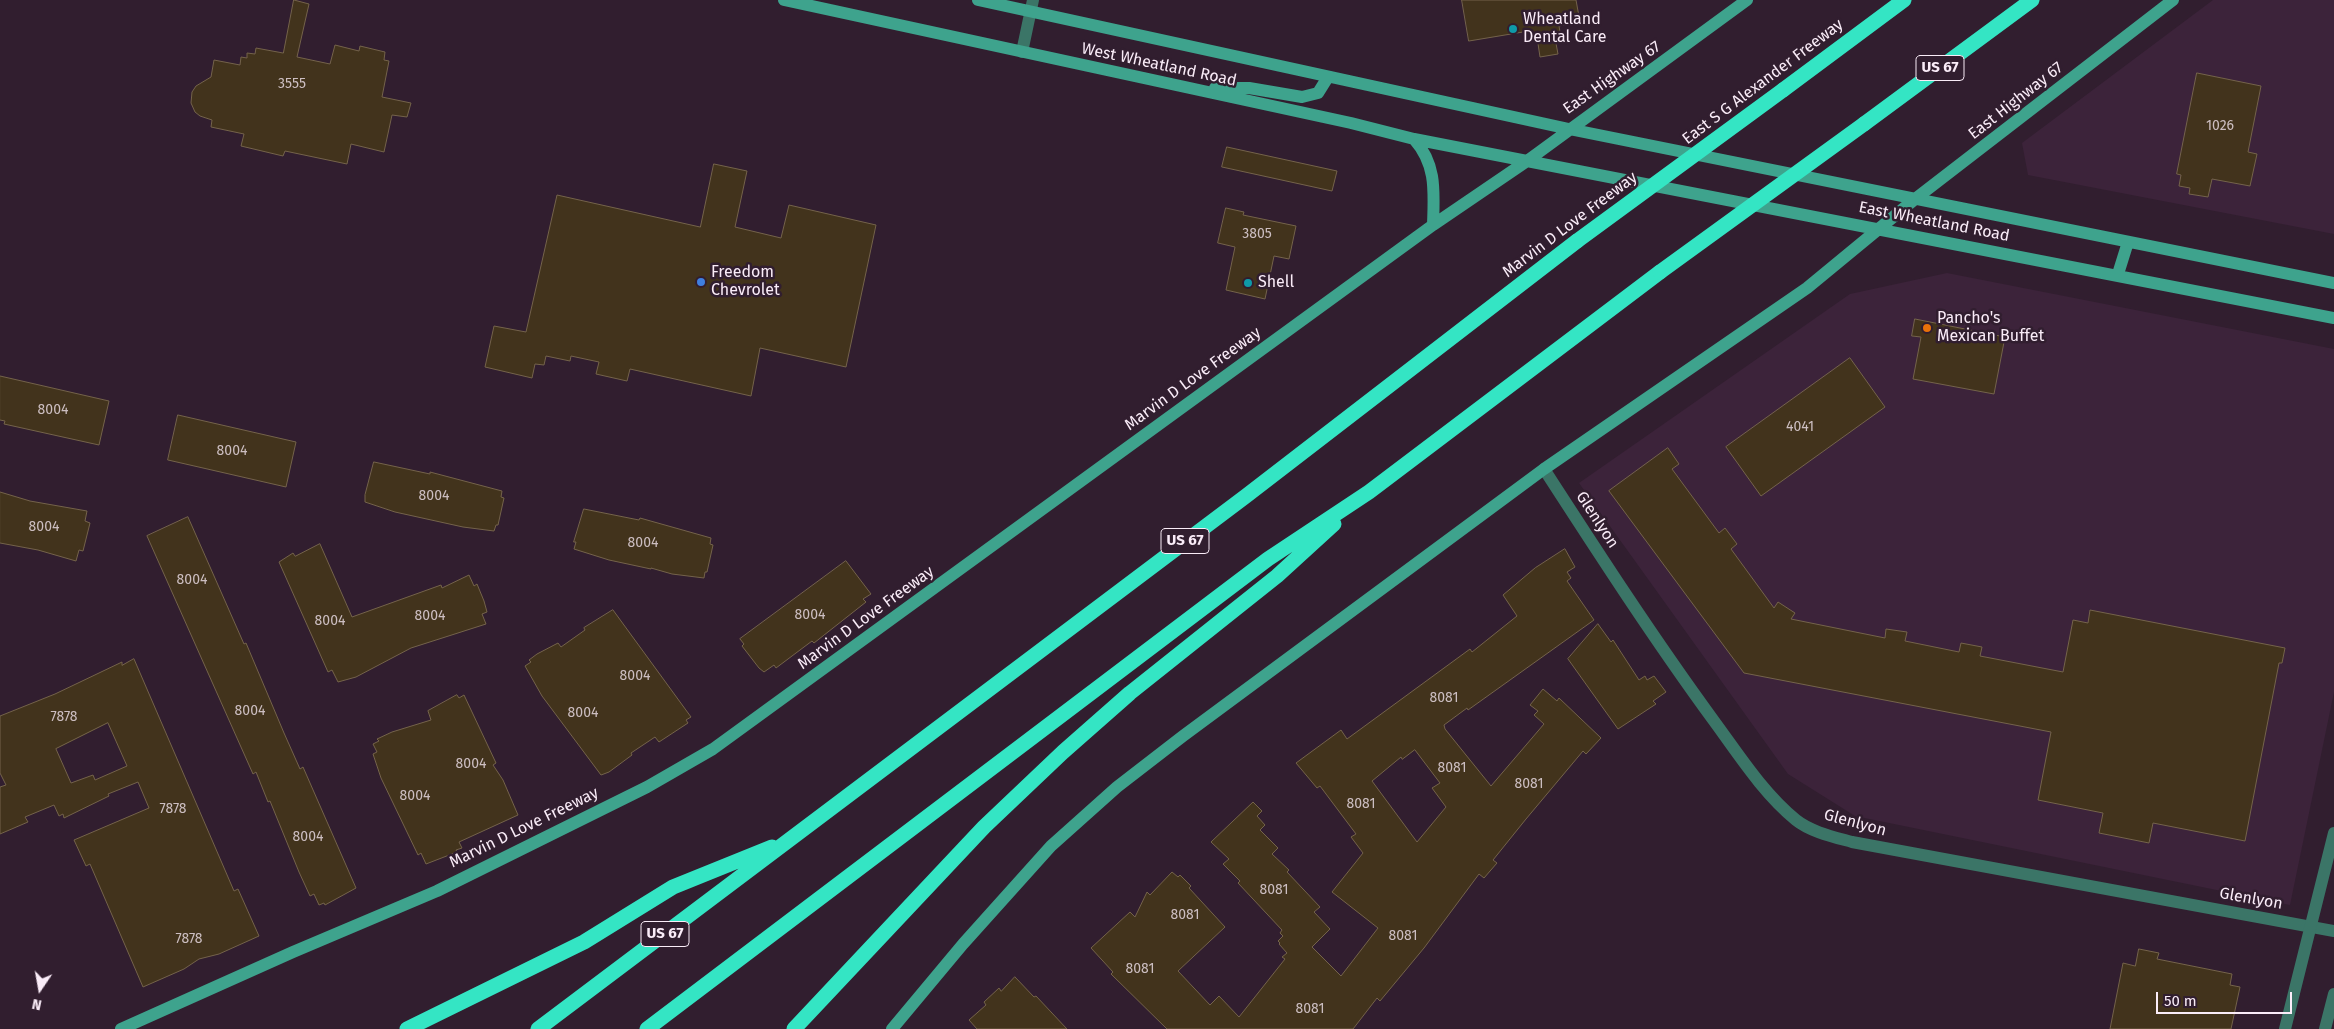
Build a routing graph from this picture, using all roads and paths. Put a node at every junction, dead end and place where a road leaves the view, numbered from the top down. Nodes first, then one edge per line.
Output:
1 (784, 0) edge
2 (978, 0) edge
3 (1747, 0) edge
4 (1904, 0) edge
5 (2032, 0) edge
6 (2039, 0) edge
7 (2173, 0) edge
8 (1032, 6) edge
9 (2016, 12) junction
10 (1022, 52) junction
11 (1328, 77) junction
12 (1187, 87) junction
13 (1569, 129) junction
14 (1414, 138) junction
15 (1527, 161) junction
16 (1667, 175) joint
17 (1915, 199) junction
18 (1433, 225) junction
19 (1880, 228) junction
20 (2128, 242) junction
21 (2118, 274) junction
22 (2334, 283) edge
23 (2334, 318) edge
24 (1544, 469) junction
25 (1369, 492) junction
26 (2334, 833) edge
27 (792, 839) junction
28 (2310, 926) junction
29 (2334, 931) edge
30 (2334, 994) edge
31 (121, 1029) edge
32 (407, 1029) edge
33 (538, 1029) edge
34 (647, 1029) edge
35 (794, 1029) edge
36 (892, 1029) edge
37 (2285, 1029) edge
38 (2325, 1029) edge

1 - 10 main road, West Wheatland Road
2 - 8 main road, West Wheatland Road
3 - 13 main road, East Highway 67
4 - 16 highway, East S G Alexander Freeway / US 67, bridge
5 - 9 highway, US 67
6 - 9 highway
7 - 17 main road, East Highway 67
8 - 10 street
8 - 11 main road, West Wheatland Road
9 - 25 highway, US 67, bridge
10 - 12 main road, West Wheatland Road
11 - 12 main road
11 - 13 main road, West Wheatland Road
12 - 14 main road, West Wheatland Road
13 - 15 main road, Marvin D Love Freeway
13 - 17 main road, East Wheatland Road
14 - 15 main road, West Wheatland Road
14 - 18 main road
15 - 18 main road, Marvin D Love Freeway
15 - 19 main road, East Wheatland Road
16 - 27 highway, Marvin D Love Freeway / US 67, bridge
17 - 19 main road, East Highway 67
17 - 20 main road, East Wheatland Road
18 - 31 main road, Marvin D Love Freeway
19 - 21 main road, East Wheatland Road
19 - 24 main road
20 - 21 main road
20 - 22 main road, East Wheatland Road
21 - 23 main road, East Wheatland Road
24 - 28 street, Glenlyon
24 - 36 main road
25 - 34 highway, US 67
25 - 35 highway
26 - 28 street
27 - 32 highway
27 - 33 highway, Marvin D Love Freeway / US 67
28 - 29 street, Glenlyon
28 - 37 street
30 - 38 street

